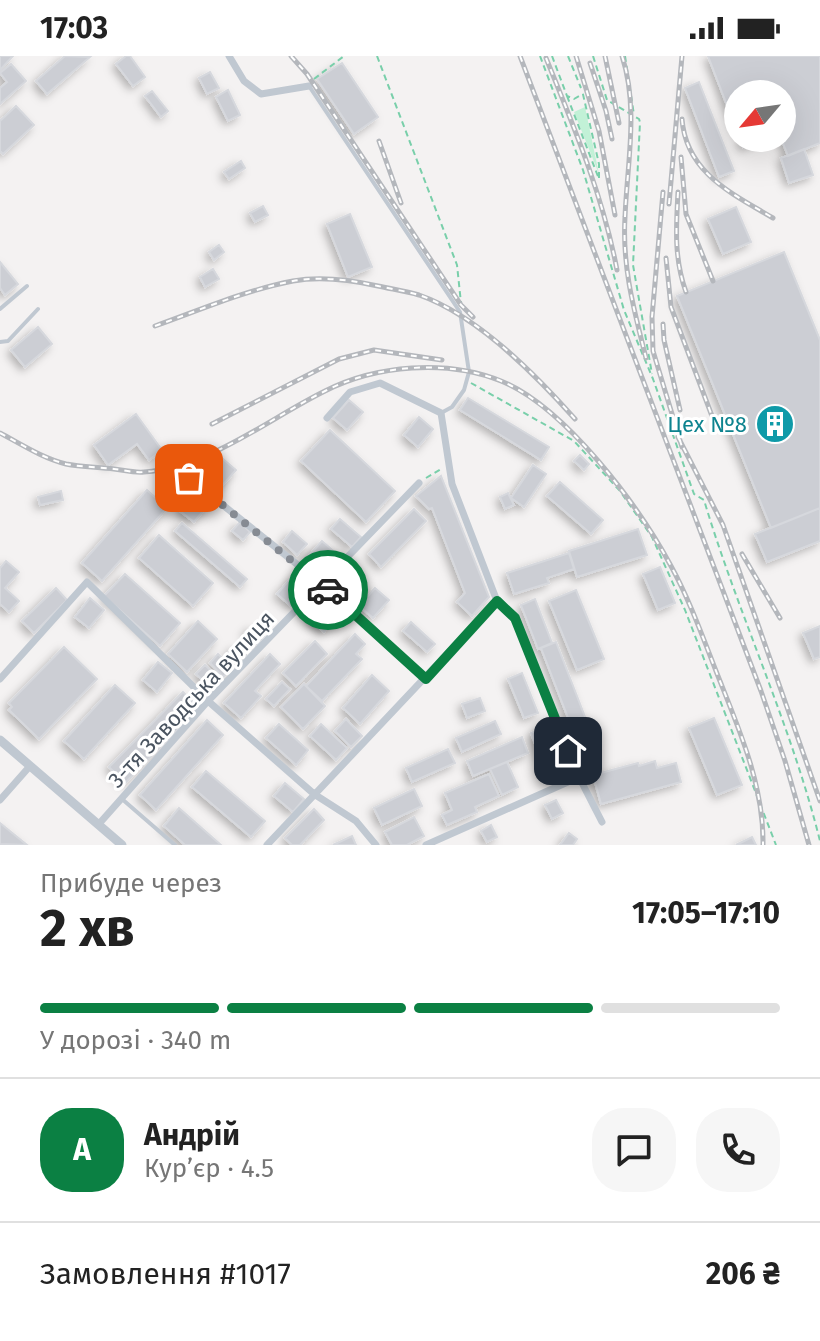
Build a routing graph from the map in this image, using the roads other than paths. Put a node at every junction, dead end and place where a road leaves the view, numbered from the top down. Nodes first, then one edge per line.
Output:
1 (229, 56) edge
2 (309, 86) joint
3 (27, 286) dead end
4 (0, 309) edge
5 (38, 309) dead end
6 (0, 342) edge
7 (441, 413) junction
8 (327, 418) dead end
9 (189, 478) dead end
10 (419, 483) road end
11 (323, 585) junction
12 (497, 601) junction
13 (0, 679) edge
14 (426, 679) junction
15 (208, 701) junction
16 (0, 740) edge
17 (30, 766) junction
18 (579, 777) junction
19 (314, 794) junction
20 (122, 799) junction
21 (0, 800) edge
22 (602, 822) dead end
23 (98, 825) junction
24 (122, 845) edge
25 (175, 845) edge
26 (267, 845) edge
27 (376, 845) edge
28 (426, 845) edge

1 - 2 street
2 - 7 lane
3 - 4 lane
5 - 6 lane
7 - 8 street
7 - 12 street
9 - 11 street
10 - 11 street, 3-тя Заводська вулиця
11 - 14 street
11 - 15 street, 3-тя Заводська вулиця
12 - 14 street
12 - 18 street
13 - 15 street
14 - 19 street
15 - 19 street
15 - 20 street, 3-тя Заводська вулиця
16 - 17 street
17 - 21 street
17 - 23 street
18 - 22 street
18 - 28 street
19 - 26 street
19 - 27 street
20 - 23 street, 3-тя Заводська вулиця
20 - 25 lane
23 - 24 street

